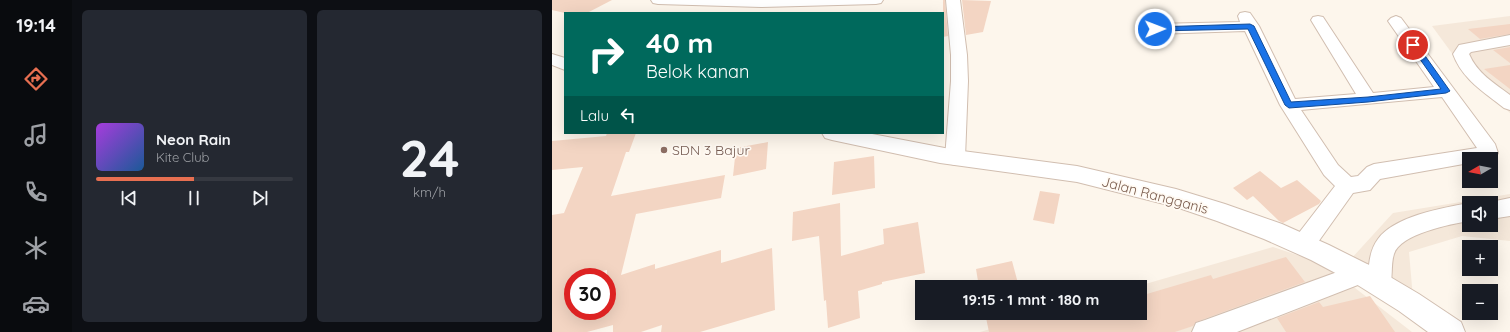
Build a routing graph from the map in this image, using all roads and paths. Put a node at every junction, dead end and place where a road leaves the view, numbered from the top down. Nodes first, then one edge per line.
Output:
1 (658, 0) edge
2 (876, 0) edge
3 (953, 0) edge
4 (757, 5) edge
5 (1318, 20) dead end
6 (1396, 21) dead end
7 (1155, 29) dead end
8 (1508, 41) edge
9 (552, 59) edge
10 (564, 64) edge
11 (1446, 91) junction
12 (1368, 99) junction
13 (1510, 104) edge
14 (1289, 105) junction
15 (837, 134) edge
16 (955, 158) junction
17 (1347, 185) junction
18 (1510, 207) edge
19 (1498, 209) edge
20 (1462, 214) edge
21 (1303, 245) junction
22 (1371, 278) junction
23 (1205, 332) edge
24 (1451, 332) edge

1 - 4 street
2 - 4 street
3 - 16 street
5 - 12 street
6 - 11 street
7 - 14 street
8 - 13 street
9 - 10 street
11 - 12 street
11 - 17 street
12 - 14 street
14 - 17 street
15 - 16 street, Jalan Rangganis
16 - 21 street, Jalan Rangganis
17 - 21 street
18 - 19 street
20 - 22 street
21 - 22 street, Jalan Rangganis
22 - 23 street
22 - 24 street, Jalan Rangganis

